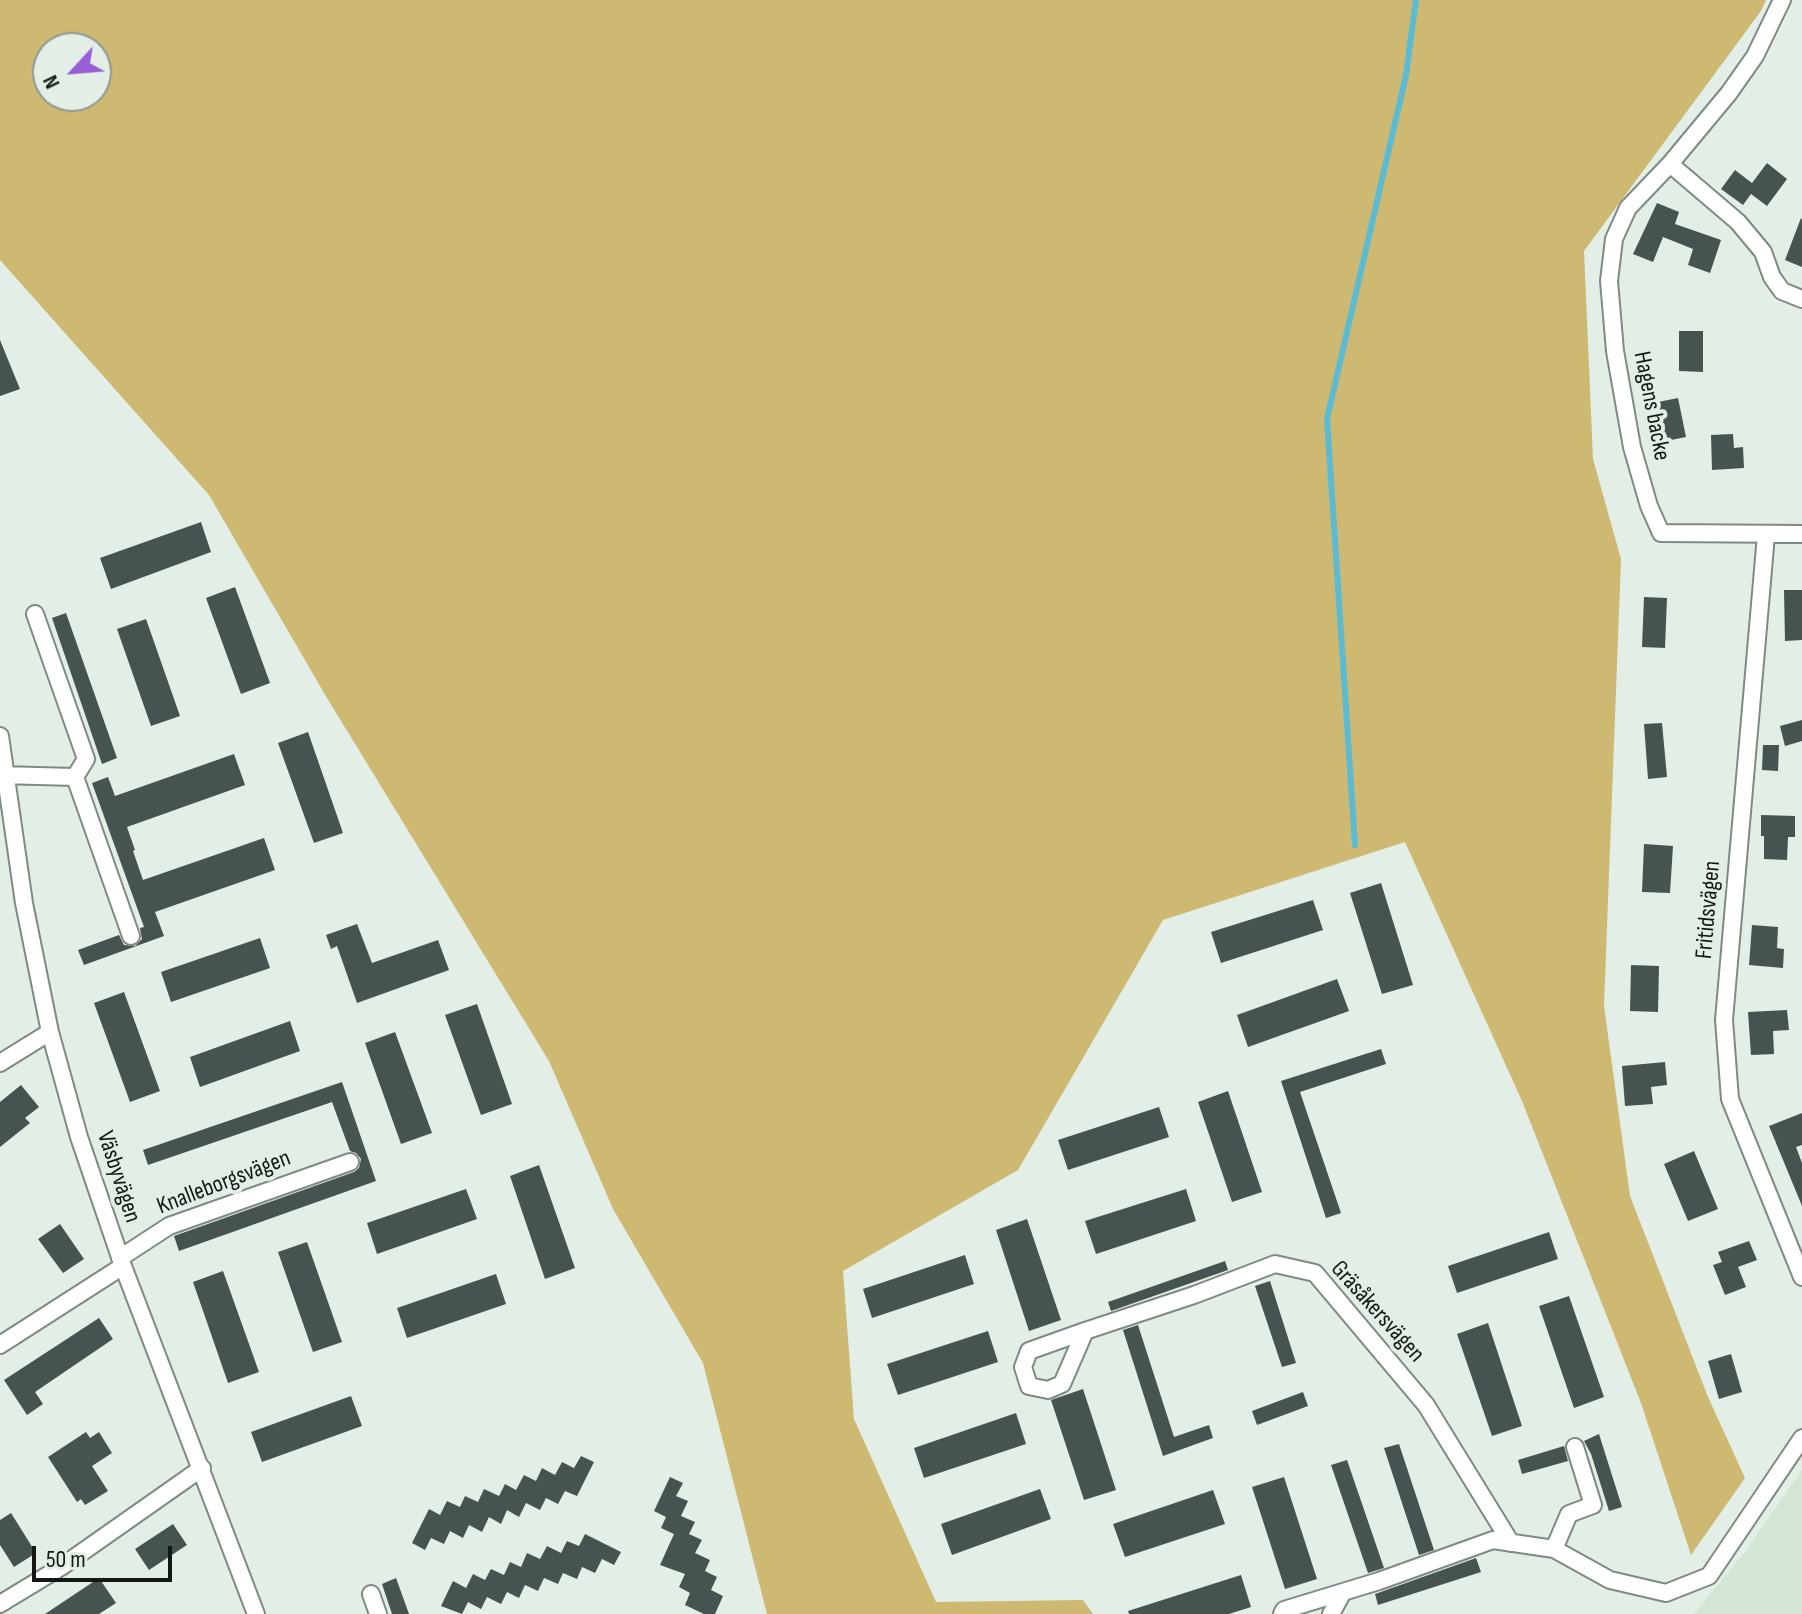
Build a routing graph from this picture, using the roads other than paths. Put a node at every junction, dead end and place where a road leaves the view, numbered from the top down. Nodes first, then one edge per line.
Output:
1 (1782, 0) edge
2 (1670, 164) junction
3 (1802, 299) edge
4 (1802, 534) edge
5 (1766, 535) junction
6 (35, 614) dead end
7 (0, 736) edge
8 (3, 774) edge
9 (75, 777) junction
10 (131, 936) dead end
11 (50, 1032) junction
12 (0, 1063) edge
13 (350, 1162) dead end
14 (121, 1262) junction
15 (1802, 1277) edge
16 (1085, 1331) dead end
17 (0, 1345) edge
18 (1802, 1438) edge
19 (1575, 1447) dead end
20 (202, 1468) junction
21 (1511, 1543) junction
22 (1554, 1549) junction
23 (1343, 1592) junction
24 (371, 1594) dead end
25 (0, 1604) edge
26 (256, 1614) edge
27 (378, 1614) edge
28 (1282, 1614) edge
29 (1331, 1614) edge

1 - 2 street, Hagens backe
2 - 3 street
2 - 5 street, Hagens backe
4 - 5 street, Hagens backe
5 - 15 street, Fritidsvägen
6 - 9 street
7 - 8 street, Väsbyvägen
8 - 9 street
8 - 11 street, Väsbyvägen
9 - 10 street
11 - 12 street
11 - 14 street, Väsbyvägen
13 - 14 street, Knalleborgsvägen
14 - 17 street, Knalleborgsvägen
14 - 20 street, Väsbyvägen
16 - 21 street, Gräsåkersvägen
18 - 22 street
19 - 22 street
20 - 25 street
20 - 26 street, Väsbyvägen
21 - 22 street
21 - 23 street
23 - 28 street
23 - 29 street
24 - 27 street

